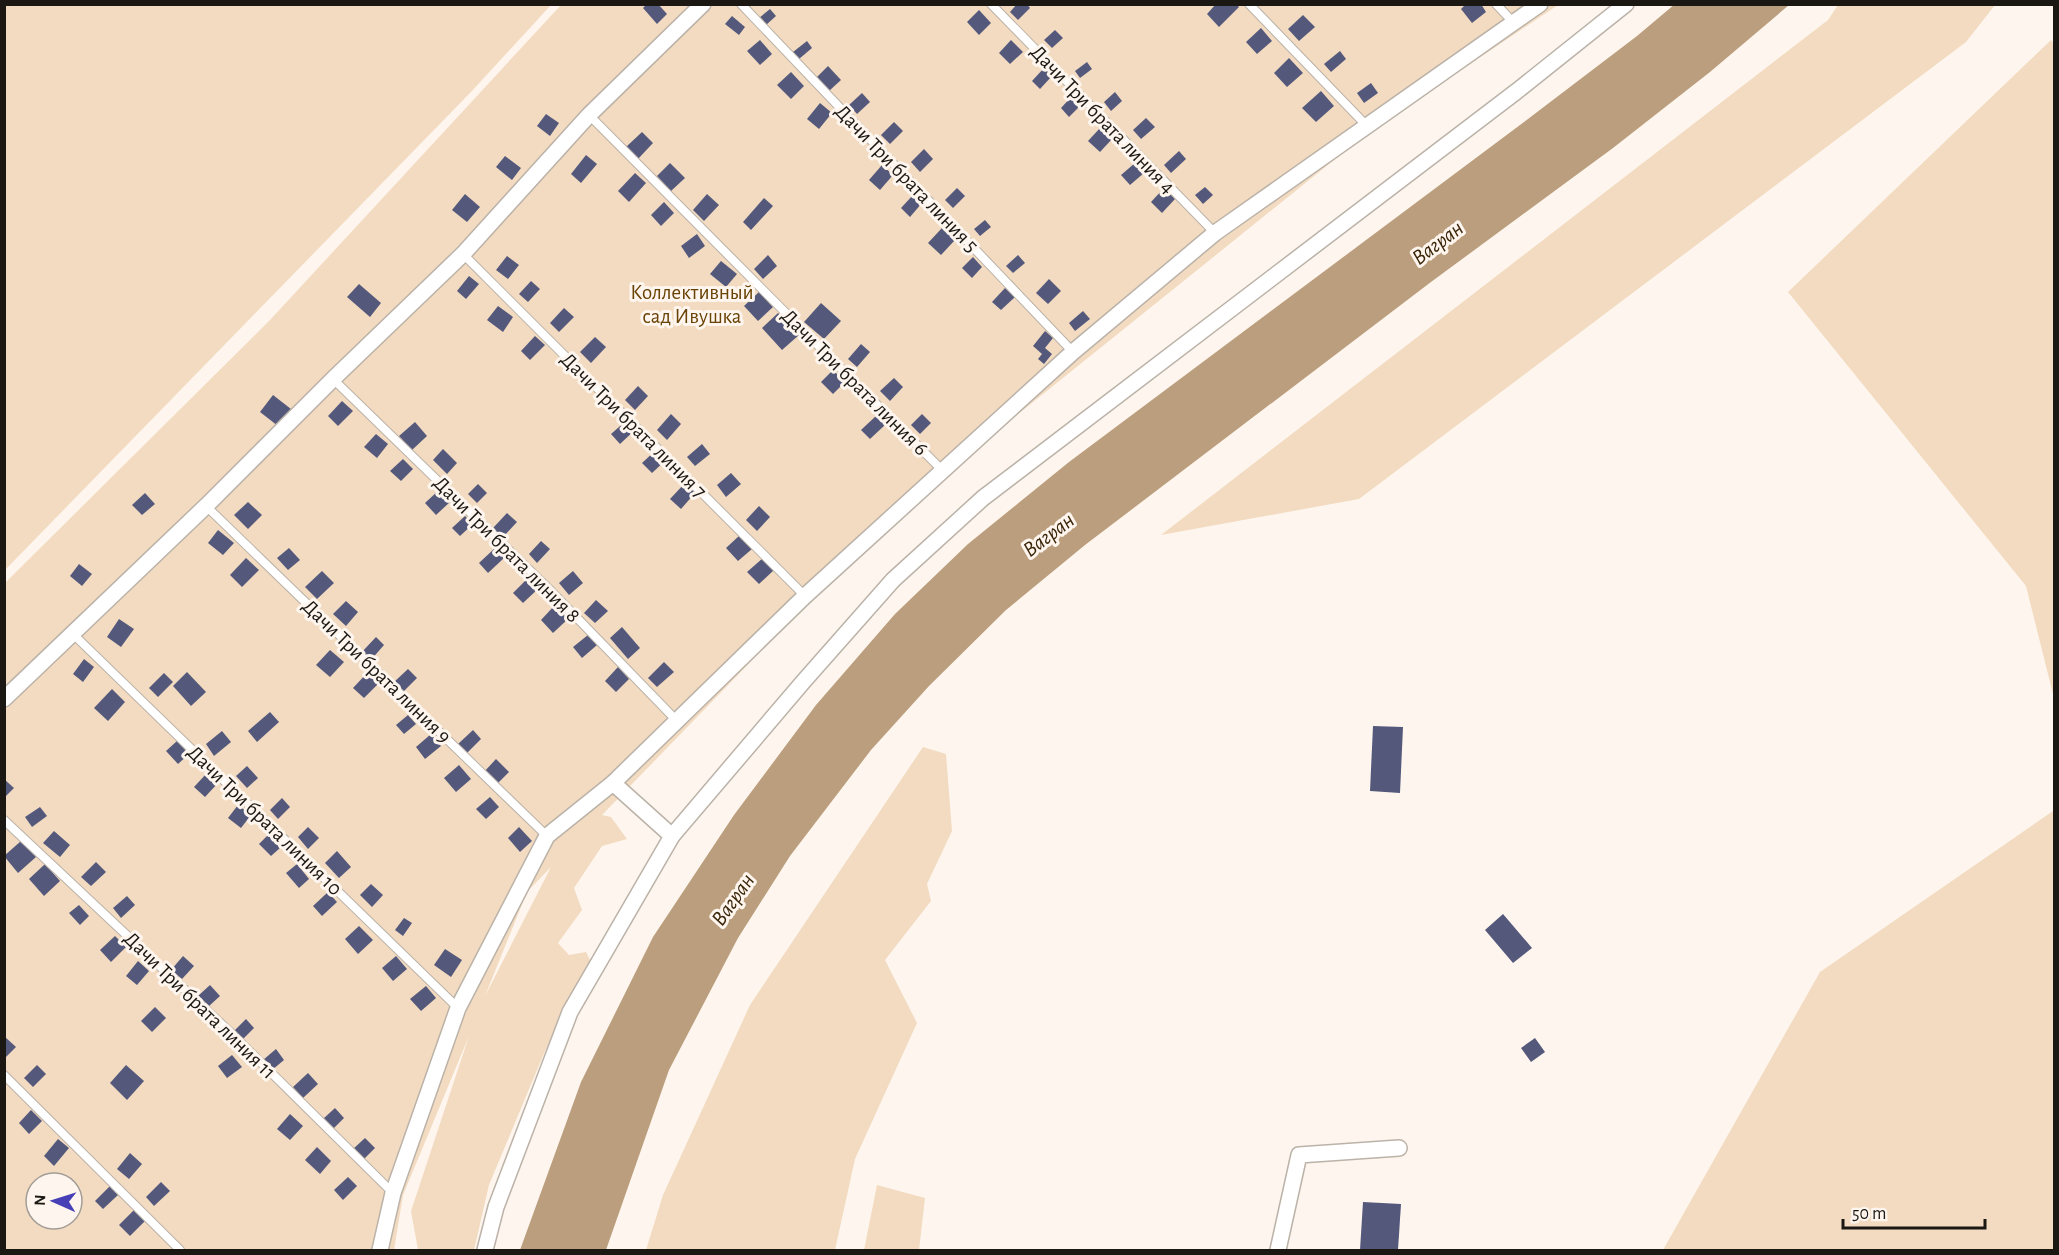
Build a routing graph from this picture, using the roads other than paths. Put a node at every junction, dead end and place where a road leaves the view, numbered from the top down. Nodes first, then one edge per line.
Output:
1 (703, 4) edge
2 (741, 4) edge
3 (991, 4) edge
4 (1249, 4) edge
5 (1496, 4) edge
6 (1540, 4) edge
7 (1626, 4) edge
8 (1514, 22) junction
9 (589, 115) junction
10 (1367, 126) junction
11 (1215, 233) junction
12 (463, 254) junction
13 (1073, 352) junction
14 (333, 379) junction
15 (943, 471) junction
16 (206, 506) junction
17 (805, 596) junction
18 (72, 633) junction
19 (4, 699) edge
20 (677, 721) junction
21 (613, 783) junction
22 (4, 820) edge
23 (547, 836) junction
24 (672, 836) junction
25 (458, 1008) junction
26 (4, 1075) edge
27 (1399, 1148) dead end
28 (393, 1193) junction
29 (180, 1251) edge
30 (380, 1251) edge
31 (484, 1251) edge
32 (1278, 1251) edge

1 - 9 street
2 - 13 lane, Дачи Три брата линия 5
3 - 11 lane, Дачи Три брата линия 4
4 - 10 lane
5 - 8 lane
6 - 8 street
7 - 24 street
8 - 10 street
9 - 12 street
9 - 15 lane, Дачи Три брата линия 6
10 - 11 street
11 - 13 street
12 - 14 street
12 - 17 lane, Дачи Три брата линия 7
13 - 15 street
14 - 16 street
14 - 20 lane, Дачи Три брата линия 8
15 - 17 street
16 - 18 street
16 - 23 lane, Дачи Три брата линия 9
17 - 20 street
18 - 19 street
18 - 25 lane, Дачи Три брата линия 10
20 - 21 street
21 - 23 street
21 - 24 street
22 - 28 lane, Дачи Три брата линия 11
23 - 25 street
24 - 31 street
25 - 28 street
26 - 29 lane
27 - 32 street
28 - 30 street

